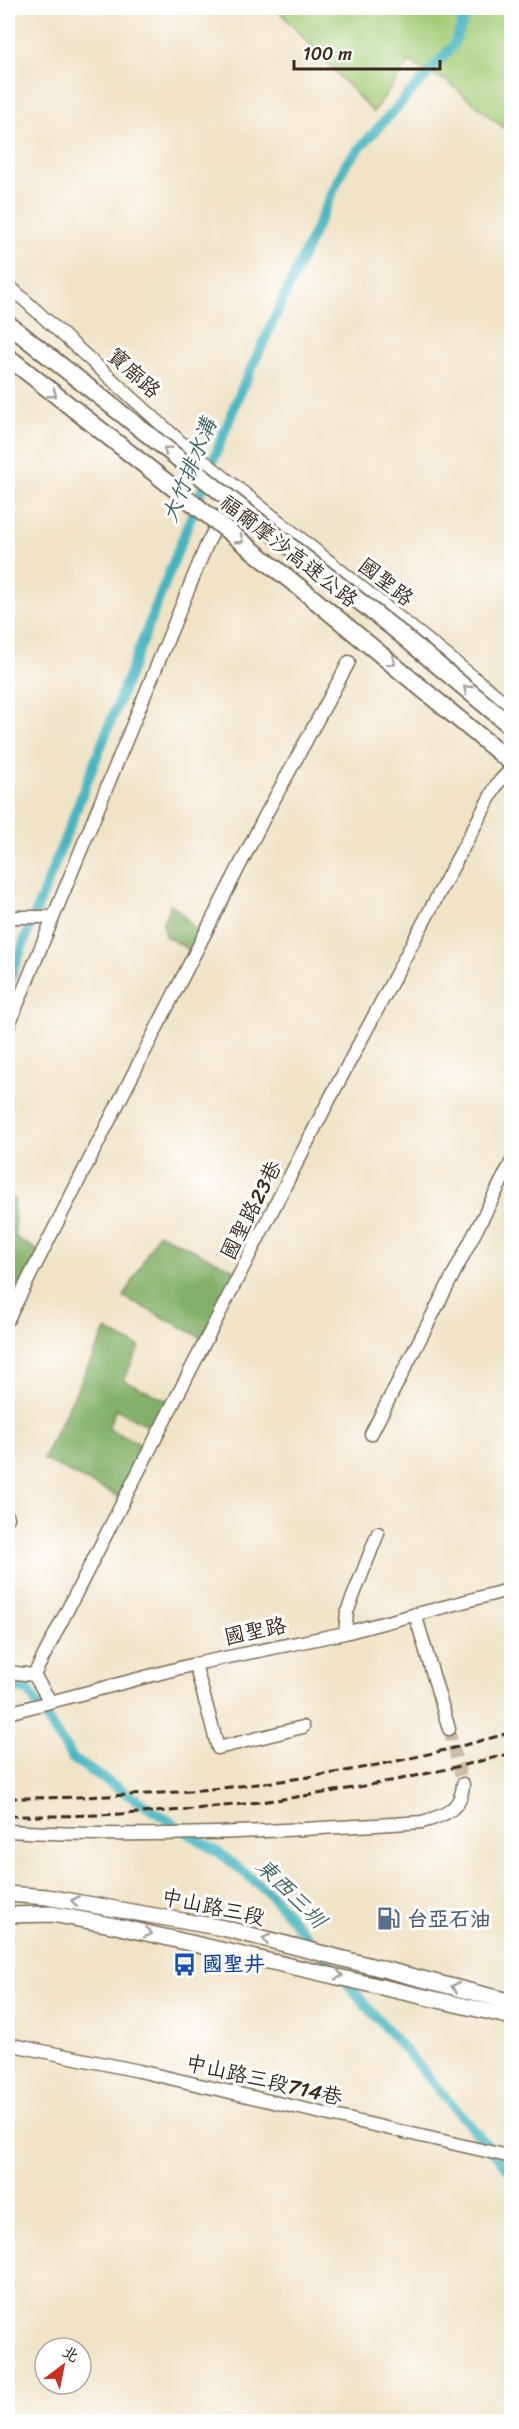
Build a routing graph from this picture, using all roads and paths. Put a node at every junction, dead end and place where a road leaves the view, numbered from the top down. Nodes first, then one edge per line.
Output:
1 (8, 285) edge
2 (8, 324) edge
3 (8, 357) edge
4 (236, 488) junction
5 (349, 662) dead end
6 (512, 708) edge
7 (512, 727) edge
8 (512, 763) edge
9 (512, 768) edge
10 (8, 917) edge
11 (53, 917) junction
12 (8, 1027) edge
13 (512, 1161) edge
14 (8, 1319) edge
15 (371, 1434) dead end
16 (378, 1533) dead end
17 (510, 1587) edge
18 (415, 1614) junction
19 (345, 1633) junction
20 (195, 1664) junction
21 (8, 1672) edge
22 (34, 1675) junction
23 (50, 1701) junction
24 (8, 1713) edge
25 (303, 1727) dead end
26 (450, 1729) tunnel mouth
27 (463, 1784) tunnel mouth
28 (8, 1831) edge
29 (8, 1894) edge
30 (8, 1915) edge
31 (224, 1924) junction
32 (218, 1954) junction
33 (512, 2002) edge
34 (512, 2017) edge
35 (8, 2044) edge
36 (512, 2157) edge

1 - 4 street, 寶廍路
7 -> 2 highway, 福爾摩沙高速公路, bridge
3 -> 8 highway, 福爾摩沙高速公路, bridge
4 - 6 street, 國聖路
4 - 11 street
5 - 14 street
9 - 22 street, 國聖路23巷
10 - 11 street
11 - 12 street
13 - 15 street
16 - 19 street
17 - 18 street, 國聖路
18 - 19 street, 國聖路
18 - 26 street
19 - 20 street, 國聖路
20 - 23 street, 國聖路
20 - 25 street
21 - 22 street
22 - 23 street
23 - 24 street, 國聖路
27 - 28 street
31 -> 29 main road, 中山路三段
30 -> 32 main road, 中山路三段
31 - 32 main road
33 -> 31 main road, 中山路三段
32 -> 34 main road, 中山路三段
35 - 36 street, 中山路三段714巷

